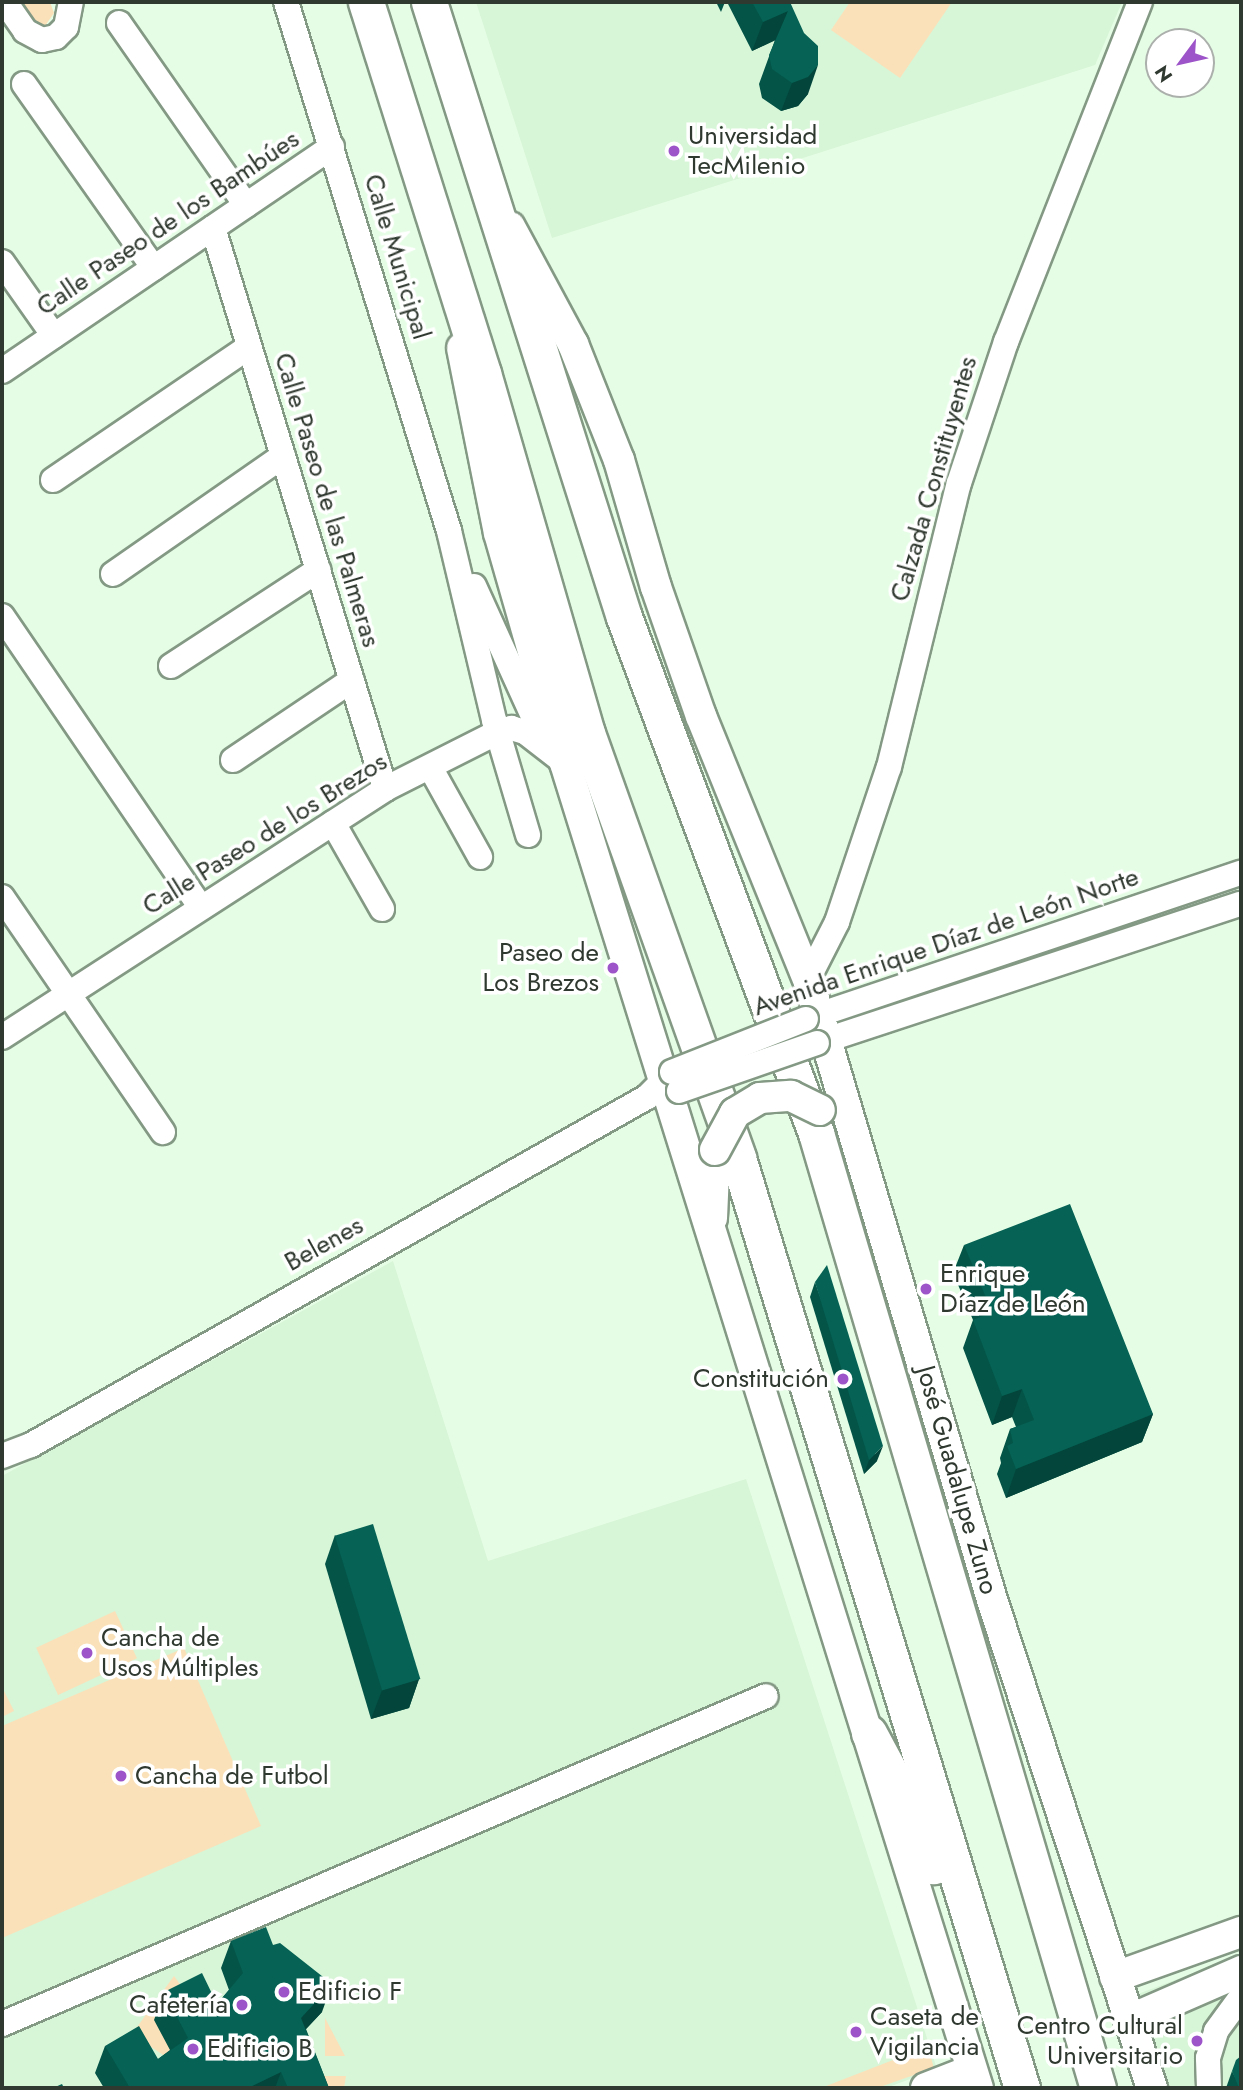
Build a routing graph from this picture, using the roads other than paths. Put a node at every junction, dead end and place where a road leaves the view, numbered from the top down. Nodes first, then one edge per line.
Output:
1 (5, 2) edge
2 (71, 2) edge
3 (286, 2) edge
4 (366, 2) edge
5 (429, 2) edge
6 (1140, 2) edge
7 (119, 23) dead end
8 (24, 84) dead end
9 (332, 147) junction
10 (491, 193) junction
11 (246, 205) junction
12 (213, 228) junction
13 (2, 262) edge
14 (449, 263) junction
15 (153, 268) junction
16 (54, 336) junction
17 (249, 347) junction
18 (2, 372) edge
19 (283, 456) junction
20 (53, 480) dead end
21 (449, 531) junction
22 (318, 570) junction
23 (113, 574) dead end
24 (2, 616) edge
25 (171, 666) dead end
26 (352, 680) junction
27 (498, 732) junction
28 (556, 755) junction
29 (233, 760) dead end
30 (430, 767) junction
31 (385, 789) junction
32 (333, 823) junction
33 (528, 835) dead end
34 (480, 857) dead end
35 (1241, 873) edge
36 (2, 897) edge
37 (1241, 904) edge
38 (201, 908) junction
39 (382, 909) dead end
40 (808, 979) junction
41 (68, 994) junction
42 (817, 1029) junction
43 (2, 1037) edge
44 (666, 1086) junction
45 (163, 1132) dead end
46 (870, 1181) junction
47 (710, 1240) junction
48 (2, 1435) edge
49 (31, 1445) junction
50 (2, 1456) edge
51 (766, 1696) dead end
52 (869, 1733) junction
53 (1241, 1932) edge
54 (1241, 1971) edge
55 (1115, 1978) junction
56 (1241, 1997) edge
57 (1129, 2020) junction
58 (2, 2024) edge
59 (975, 2079) edge
60 (926, 2088) edge
61 (1002, 2088) edge
62 (1022, 2088) edge
63 (1098, 2088) edge
64 (1153, 2088) edge
65 (1209, 2088) edge

1 - 2 street
3 - 9 street, Calle Municipal
4 - 14 highway
5 - 10 highway
6 - 40 street, Calzada Constituyentes
7 - 11 street
8 - 15 street
9 - 11 street, Calle Paseo de los Bambúes
9 - 21 street, Calle Municipal
10 - 40 main road, José Guadalupe Zuno
10 - 63 highway
11 - 12 street, Calle Paseo de los Bambúes
12 - 15 street, Calle Paseo de los Bambúes
12 - 17 street, Calle Paseo de las Palmeras
13 - 16 street
14 - 28 main road
14 - 62 highway
15 - 16 street, Calle Paseo de los Bambúes
16 - 18 street, Calle Paseo de los Bambúes
17 - 19 street, Calle Paseo de las Palmeras
17 - 20 street
19 - 22 street, Calle Paseo de las Palmeras
19 - 23 street
21 - 27 street, Calle Municipal
21 - 28 street, Calle Municipal
22 - 25 street
22 - 26 street, Calle Paseo de las Palmeras
24 - 38 street
26 - 29 street
26 - 31 street, Calle Paseo de las Palmeras
27 - 28 street
27 - 30 street, Calle Paseo de los Brezos
27 - 33 street, Calle Municipal
28 - 44 main road
30 - 31 street, Calle Paseo de los Brezos
30 - 34 street
31 - 32 street, Calle Paseo de los Brezos
32 - 38 street, Calle Paseo de los Brezos
32 - 39 street
35 - 42 street, Avenida Enrique Díaz de León Norte
36 - 41 street
37 - 42 street, Avenida Enrique Díaz de León Norte
38 - 41 street, Calle Paseo de los Brezos
40 - 42 main road, José Guadalupe Zuno
41 - 43 street, Calle Paseo de los Brezos
41 - 45 street
42 - 44 street, Avenida Enrique Díaz de León Norte, bridge
42 - 46 main road, José Guadalupe Zuno
44 - 47 main road
44 - 49 street, Belenes
46 - 47 main road, bridge
46 - 55 main road, José Guadalupe Zuno
47 - 52 main road
48 - 49 street
49 - 50 street, Belenes
51 - 58 street
52 - 59 main road
52 - 61 highway
53 - 55 main road
54 - 57 main road
55 - 57 main road, José Guadalupe Zuno
56 - 65 street
57 - 64 main road, José Guadalupe Zuno
59 - 60 main road

